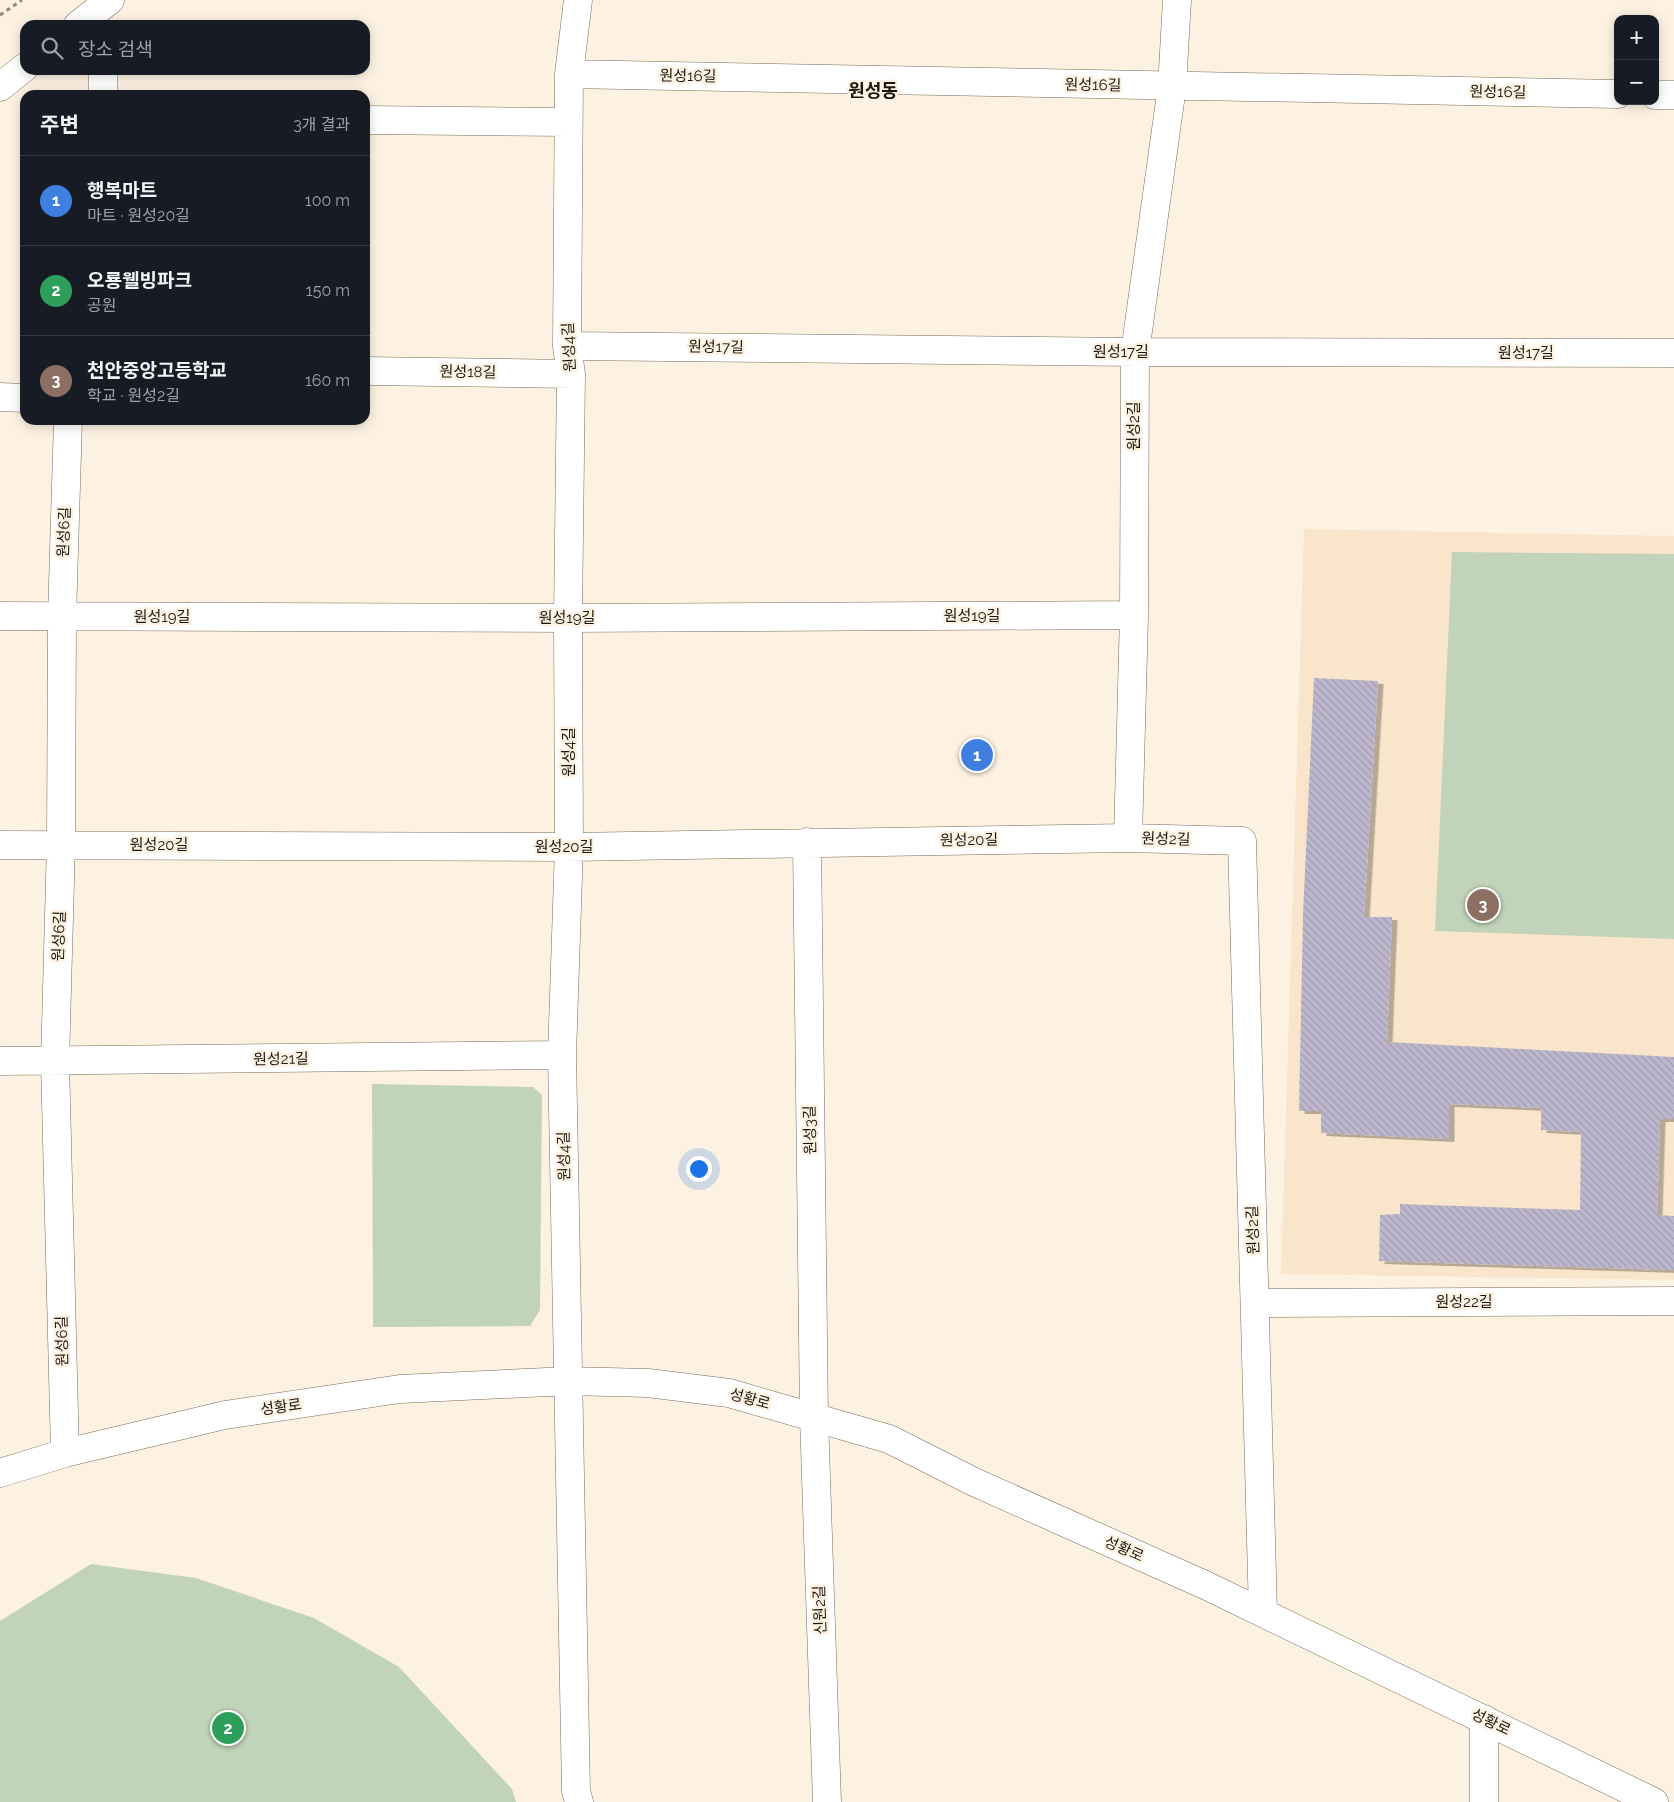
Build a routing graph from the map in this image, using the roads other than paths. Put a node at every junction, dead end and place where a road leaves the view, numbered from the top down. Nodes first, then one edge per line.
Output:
1 (578, 0) edge
2 (1177, 0) edge
3 (105, 10) edge
4 (87, 20) edge
5 (20, 71) edge
6 (569, 74) junction
7 (103, 75) edge
8 (0, 87) edge
9 (1172, 87) junction
10 (103, 90) edge
11 (1614, 94) edge
12 (1659, 95) edge
13 (1674, 95) edge
14 (370, 120) edge
15 (568, 122) junction
16 (567, 346) junction
17 (1135, 352) junction
18 (1674, 353) edge
19 (370, 371) edge
20 (571, 374) junction
21 (0, 397) edge
22 (20, 398) edge
23 (68, 425) edge
24 (1134, 615) junction
25 (0, 616) edge
26 (62, 617) junction
27 (568, 618) junction
28 (1128, 838) junction
29 (807, 842) junction
30 (61, 844) junction
31 (0, 846) edge
32 (569, 847) junction
33 (562, 1055) junction
34 (0, 1061) edge
35 (55, 1062) junction
36 (1674, 1301) edge
37 (1255, 1303) junction
38 (569, 1381) junction
39 (814, 1418) junction
40 (65, 1453) junction
41 (0, 1473) edge
42 (1263, 1613) junction
43 (1484, 1719) junction
44 (579, 1802) edge
45 (827, 1802) edge
46 (1484, 1802) edge
47 (1654, 1802) edge

1 - 6 street, 원성4길
2 - 9 street, 원성2길
3 - 4 street
5 - 8 street
6 - 9 street, 원성16길
6 - 15 street, 원성4길
7 - 10 street
9 - 11 street, 원성16길
9 - 17 street, 원성2길
12 - 13 street
14 - 15 street
15 - 16 street, 원성4길
16 - 17 street, 원성17길
16 - 20 street, 원성4길
17 - 18 street, 원성17길
17 - 24 street, 원성2길
19 - 20 street, 원성18길
20 - 27 street, 원성4길
21 - 22 street
23 - 26 street, 원성6길
24 - 27 street, 원성19길
24 - 28 street, 원성2길
25 - 26 street, 원성19길
26 - 27 street, 원성19길
26 - 30 street, 원성6길
27 - 32 street, 원성4길
28 - 29 street, 원성20길
28 - 37 street, 원성2길
29 - 32 street, 원성20길
29 - 39 street, 원성3길
30 - 31 street, 원성20길
30 - 32 street, 원성20길
30 - 35 street, 원성6길
32 - 33 street, 원성4길
33 - 35 street, 원성21길
33 - 38 street, 원성4길
34 - 35 street, 원성21길
35 - 40 street, 원성6길
36 - 37 street, 원성22길
37 - 42 street, 원성2길
38 - 39 street, 성황로
38 - 40 street, 성황로
38 - 44 street
39 - 42 street, 성황로
39 - 45 street, 신원2길
40 - 41 street, 성황로
42 - 43 street, 성황로
43 - 46 street
43 - 47 street, 성황로

